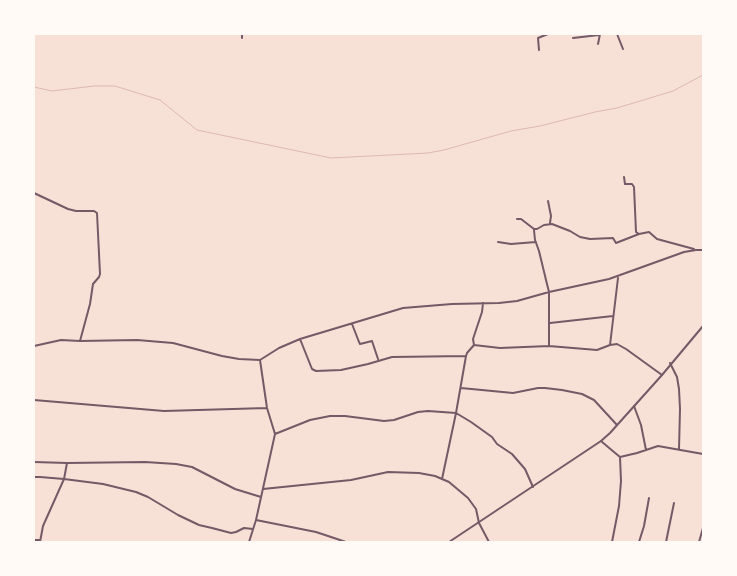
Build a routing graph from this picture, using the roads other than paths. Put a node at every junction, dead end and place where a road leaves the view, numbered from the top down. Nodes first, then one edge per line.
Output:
1 (242, 34) edge
2 (548, 34) edge
3 (599, 34) edge
4 (618, 34) edge
5 (242, 38) dead end
6 (572, 38) dead end
7 (598, 44) dead end
8 (539, 50) dead end
9 (623, 50) dead end
10 (624, 177) dead end
11 (34, 193) edge
12 (548, 201) dead end
13 (517, 219) dead end
14 (550, 224) junction
15 (534, 229) junction
16 (639, 234) junction
17 (498, 242) dead end
18 (536, 242) junction
19 (696, 250) junction
20 (703, 250) edge
21 (618, 277) junction
22 (550, 292) junction
23 (482, 303) junction
24 (613, 316) junction
25 (549, 323) junction
26 (352, 324) junction
27 (703, 326) edge
28 (300, 339) junction
29 (80, 341) junction
30 (474, 345) junction
31 (610, 345) junction
32 (34, 346) edge
33 (549, 346) junction
34 (466, 356) junction
35 (260, 360) junction
36 (378, 360) junction
37 (670, 363) junction
38 (662, 375) junction
39 (460, 388) junction
40 (34, 400) edge
41 (634, 405) junction
42 (267, 408) junction
43 (456, 413) junction
44 (617, 425) junction
45 (275, 434) junction
46 (602, 441) junction
47 (679, 449) junction
48 (646, 450) junction
49 (703, 454) edge
50 (620, 457) junction
51 (34, 462) edge
52 (67, 463) junction
53 (34, 477) edge
54 (64, 479) junction
55 (442, 479) junction
56 (533, 487) junction
57 (263, 488) junction
58 (261, 497) junction
59 (649, 498) dead end
60 (674, 502) dead end
61 (256, 520) junction
62 (479, 523) junction
63 (253, 528) junction
64 (703, 528) edge
65 (34, 540) edge
66 (40, 541) edge
67 (249, 542) edge
68 (346, 542) edge
69 (449, 542) edge
70 (490, 542) edge
71 (612, 542) edge
72 (639, 542) edge
73 (666, 542) edge
74 (699, 542) edge

1 - 5 street
2 - 8 street
3 - 6 street
3 - 7 street
4 - 9 street
10 - 16 street
11 - 29 street
12 - 14 street
13 - 15 street
14 - 15 street
14 - 16 street
15 - 18 street
16 - 19 street
17 - 18 street
18 - 22 street
19 - 20 street
19 - 21 street
21 - 22 street
21 - 24 street
22 - 23 street
22 - 25 street
23 - 26 street
23 - 30 street
24 - 25 street
24 - 31 street
25 - 33 street
26 - 28 street
26 - 36 street
27 - 37 street
28 - 35 street
28 - 36 street
29 - 32 street
29 - 35 street
30 - 33 street
30 - 34 street
31 - 33 street
31 - 38 street
34 - 36 street
34 - 39 street
35 - 42 street
37 - 38 street
37 - 47 street
38 - 41 street
39 - 43 street
39 - 44 street
40 - 42 street
41 - 44 street
41 - 48 street
42 - 45 street
43 - 45 street
43 - 55 street
43 - 56 street
44 - 46 street
45 - 57 street
46 - 50 street
46 - 56 street
47 - 48 street
47 - 49 street
48 - 50 street
50 - 71 street
51 - 52 street
52 - 54 street
52 - 58 street
53 - 54 street
54 - 63 street
54 - 66 street
55 - 57 street
55 - 62 street
56 - 62 street
57 - 58 street
58 - 61 street
59 - 72 street
60 - 73 street
61 - 63 street
61 - 68 street
62 - 69 street
62 - 70 street
63 - 67 street
64 - 74 street
65 - 66 street

